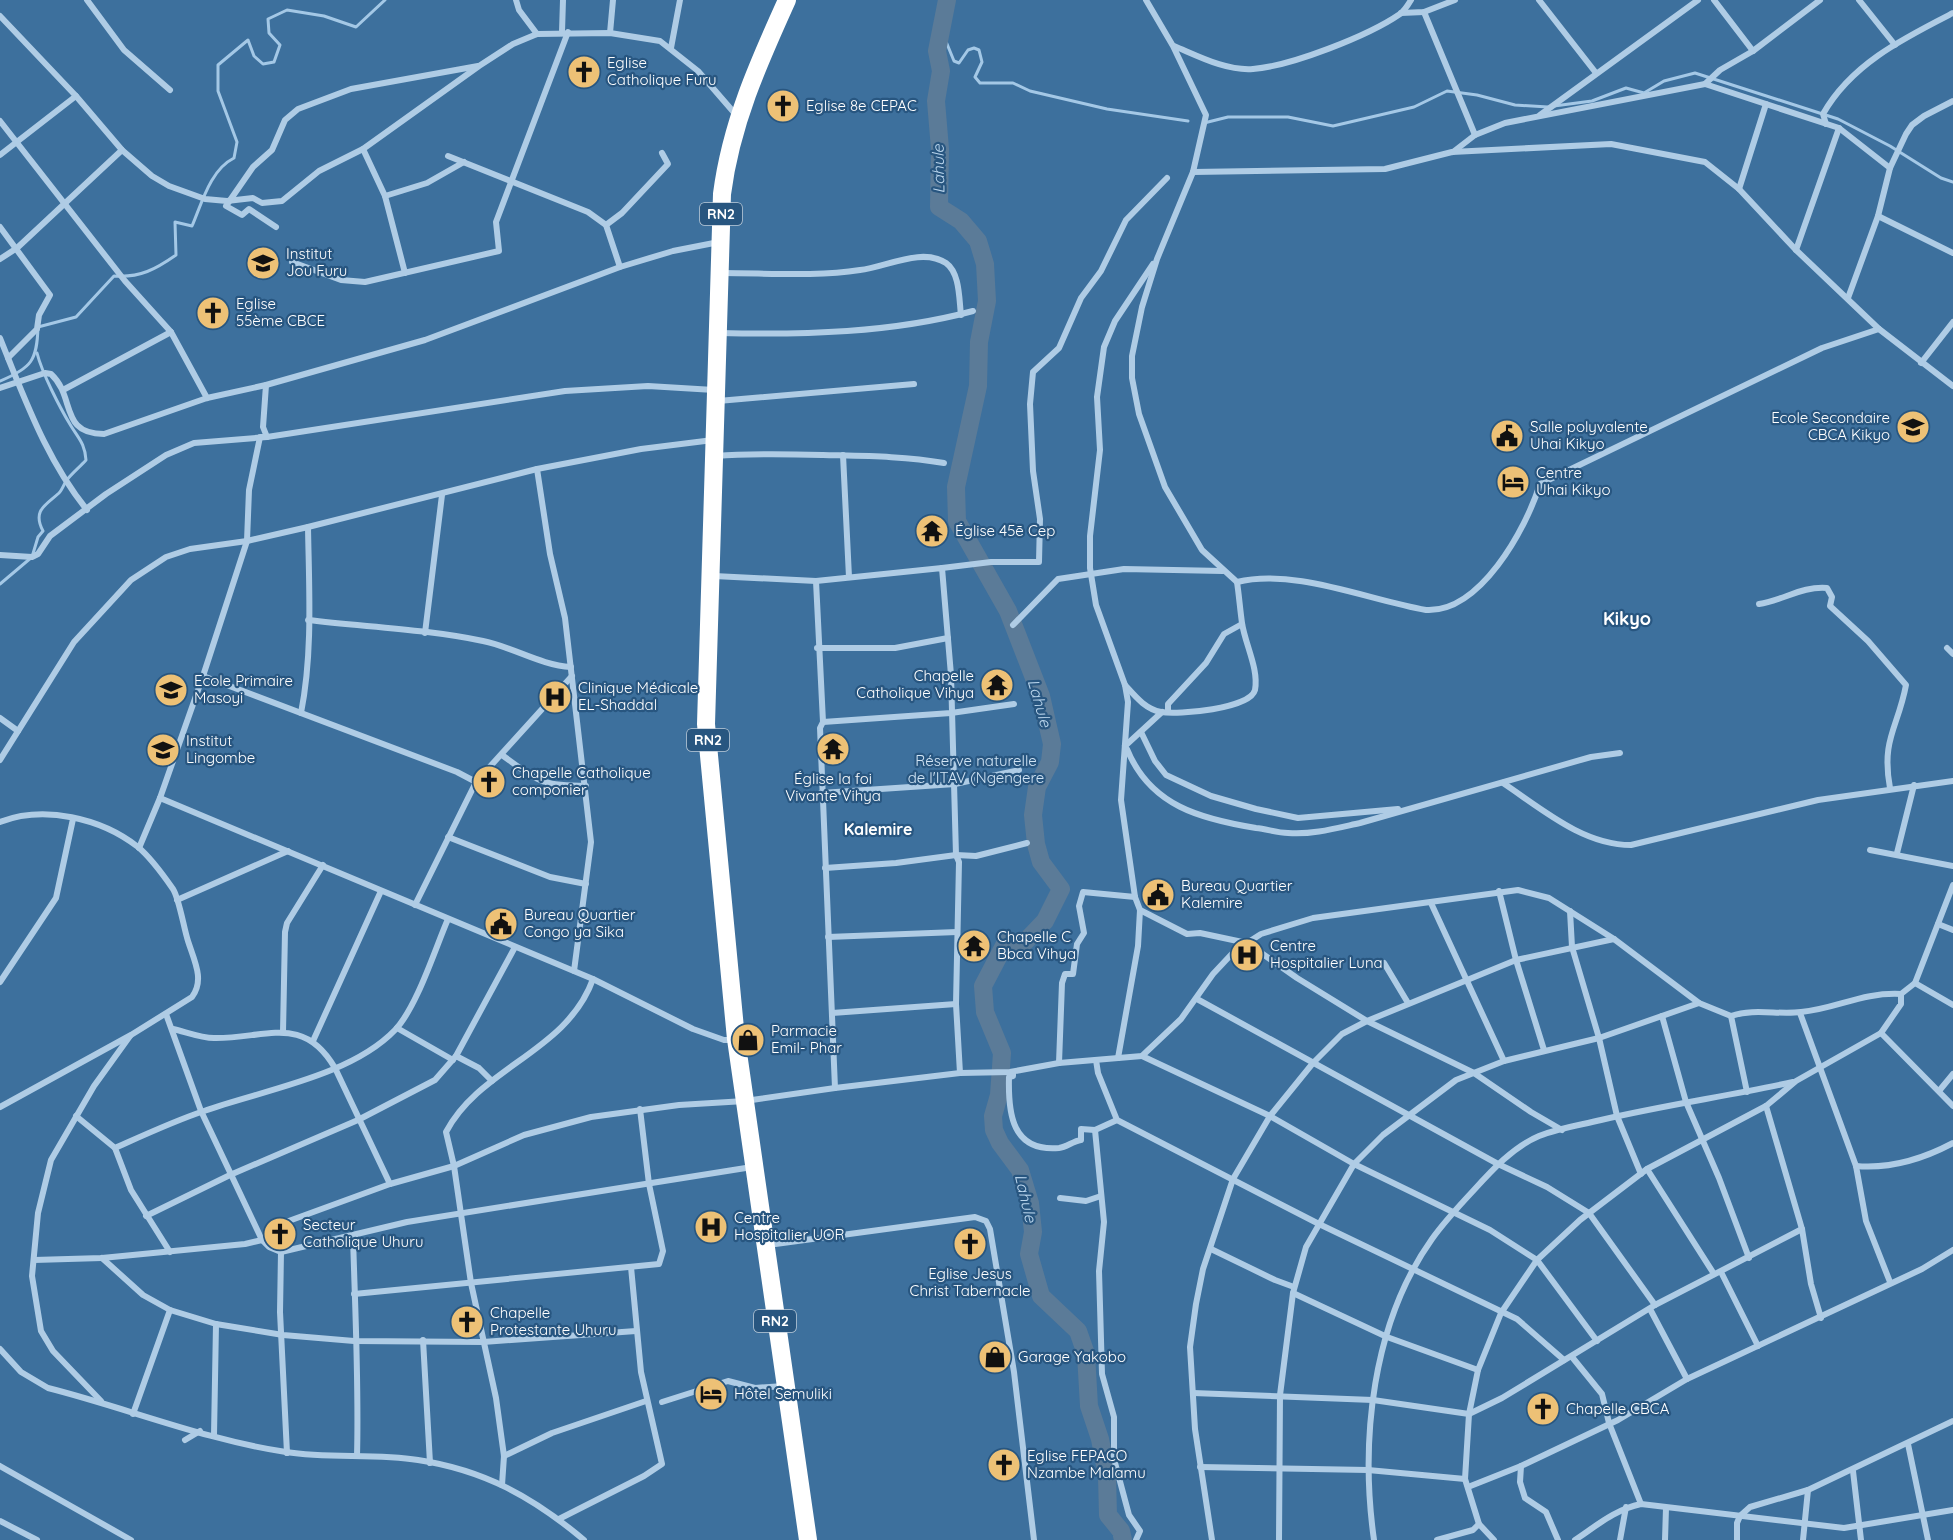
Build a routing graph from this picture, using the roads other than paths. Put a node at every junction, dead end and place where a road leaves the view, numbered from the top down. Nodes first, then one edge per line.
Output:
1 (87, 0) edge
2 (516, 0) edge
3 (563, 0) edge
4 (614, 0) edge
5 (680, 0) edge
6 (787, 0) edge
7 (1146, 0) edge
8 (1411, 0) edge
9 (1455, 0) edge
10 (1539, 0) edge
11 (1698, 0) edge
12 (1714, 0) edge
13 (1820, 0) edge
14 (1859, 0) edge
15 (1424, 12) junction
16 (1401, 13) junction
17 (1951, 14) edge
18 (0, 16) edge
19 (1953, 22) edge
20 (565, 32) junction
21 (610, 33) junction
22 (537, 34) junction
23 (1895, 45) junction
24 (1173, 46) junction
25 (671, 48) junction
26 (1753, 51) junction
27 (479, 66) junction
28 (1596, 73) junction
29 (1705, 84) junction
30 (170, 90) dead end
31 (76, 96) junction
32 (1953, 101) edge
33 (1766, 104) junction
34 (738, 117) junction
35 (1537, 117) junction
36 (0, 121) edge
37 (1826, 124) junction
38 (1839, 128) junction
39 (1475, 135) junction
40 (16, 143) junction
41 (363, 149) junction
42 (122, 150) junction
43 (1452, 152) junction
44 (663, 153) dead end
45 (0, 154) edge
46 (448, 156) dead end
47 (464, 162) junction
48 (1890, 168) junction
49 (1193, 172) junction
50 (1167, 178) dead end
51 (512, 183) junction
52 (1739, 189) junction
53 (385, 196) junction
54 (228, 201) junction
55 (64, 202) junction
56 (1878, 216) junction
57 (606, 225) junction
58 (0, 227) edge
59 (276, 227) dead end
60 (720, 242) junction
61 (17, 248) junction
62 (1796, 250) junction
63 (1953, 253) edge
64 (0, 259) edge
65 (1157, 259) junction
66 (292, 262) dead end
67 (620, 267) junction
68 (405, 273) junction
69 (718, 273) junction
70 (1848, 298) junction
71 (973, 311) dead end
72 (961, 315) junction
73 (1953, 322) edge
74 (1879, 329) junction
75 (171, 332) junction
76 (718, 333) junction
77 (0, 338) edge
78 (8, 358) junction
79 (1922, 363) junction
80 (19, 382) junction
81 (914, 384) dead end
82 (266, 385) junction
83 (1953, 386) edge
84 (0, 388) edge
85 (63, 390) junction
86 (717, 396) junction
87 (207, 398) junction
88 (267, 436) junction
89 (716, 448) junction
90 (843, 455) junction
91 (944, 464) dead end
92 (537, 469) junction
93 (442, 495) junction
94 (87, 510) junction
95 (308, 527) junction
96 (247, 541) junction
97 (0, 555) edge
98 (942, 568) junction
99 (1224, 571) junction
100 (1091, 574) junction
101 (710, 576) junction
102 (849, 577) junction
103 (816, 581) junction
104 (1237, 582) junction
105 (1759, 604) dead end
106 (308, 620) junction
107 (1242, 624) junction
108 (1013, 625) dead end
109 (425, 633) junction
110 (948, 638) junction
111 (817, 648) junction
112 (1947, 648) dead end
113 (1953, 654) edge
114 (571, 667) junction
115 (203, 676) junction
116 (572, 676) junction
117 (1125, 685) junction
118 (1014, 704) dead end
119 (1165, 712) junction
120 (301, 713) junction
121 (951, 713) junction
122 (0, 718) edge
123 (823, 722) junction
124 (18, 731) junction
125 (1141, 732) junction
126 (1125, 746) junction
127 (1620, 753) dead end
128 (502, 755) junction
129 (0, 760) edge
130 (1019, 770) dead end
131 (1953, 781) edge
132 (476, 782) junction
133 (1503, 783) junction
134 (955, 784) junction
135 (1914, 785) junction
136 (586, 786) junction
137 (1890, 788) junction
138 (821, 793) junction
139 (160, 798) junction
140 (1412, 808) junction
141 (73, 819) junction
142 (0, 822) edge
143 (448, 837) junction
144 (1027, 843) dead end
145 (139, 848) junction
146 (1870, 850) dead end
147 (288, 851) junction
148 (1897, 853) junction
149 (956, 855) junction
150 (322, 865) junction
151 (1953, 866) edge
152 (825, 868) junction
153 (586, 884) junction
154 (1953, 885) edge
155 (381, 891) junction
156 (1499, 891) junction
157 (1135, 897) junction
158 (177, 900) junction
159 (1431, 903) junction
160 (415, 905) junction
161 (1140, 910) junction
162 (1570, 911) junction
163 (448, 919) junction
164 (1938, 924) junction
165 (1953, 930) edge
166 (957, 932) junction
167 (828, 937) junction
168 (1614, 939) junction
169 (1245, 943) junction
170 (515, 947) junction
171 (1572, 947) junction
172 (1516, 960) junction
173 (1384, 963) dead end
174 (574, 971) junction
175 (593, 979) junction
176 (1466, 979) junction
177 (0, 982) edge
178 (1915, 983) junction
179 (1901, 994) junction
180 (1197, 999) junction
181 (1408, 1003) junction
182 (1699, 1003) junction
183 (956, 1004) junction
184 (1953, 1005) edge
185 (1800, 1012) junction
186 (832, 1013) junction
187 (166, 1014) junction
188 (1662, 1016) junction
189 (1731, 1016) junction
190 (1367, 1021) junction
191 (397, 1028) junction
192 (173, 1029) junction
193 (283, 1032) junction
194 (1881, 1033) junction
195 (131, 1035) junction
196 (1599, 1038) junction
197 (736, 1039) junction
198 (313, 1041) junction
199 (1544, 1050) junction
200 (1142, 1056) junction
201 (455, 1058) junction
202 (1118, 1058) junction
203 (1096, 1060) junction
204 (1503, 1061) junction
205 (1059, 1063) junction
206 (1313, 1063) junction
207 (1821, 1066) junction
208 (335, 1068) junction
209 (1011, 1072) junction
210 (1474, 1072) junction
211 (960, 1073) junction
212 (1953, 1074) edge
213 (492, 1081) junction
214 (1796, 1081) junction
215 (835, 1088) junction
216 (1939, 1091) junction
217 (1748, 1092) junction
218 (745, 1101) junction
219 (1686, 1102) junction
220 (1766, 1106) junction
221 (1953, 1106) edge
222 (0, 1107) edge
223 (640, 1109) junction
224 (201, 1111) junction
225 (1410, 1114) junction
226 (76, 1116) junction
227 (1270, 1116) junction
228 (1617, 1116) junction
229 (358, 1120) junction
230 (1117, 1120) junction
231 (1095, 1130) junction
232 (1562, 1130) junction
233 (1701, 1140) junction
234 (1953, 1143) edge
235 (115, 1148) junction
236 (1354, 1164) junction
237 (1498, 1164) junction
238 (454, 1166) junction
239 (1856, 1166) junction
240 (753, 1167) junction
241 (1644, 1172) junction
242 (230, 1175) junction
243 (1233, 1179) junction
244 (390, 1184) junction
245 (649, 1184) junction
246 (1101, 1196) junction
247 (1060, 1198) dead end
248 (1454, 1211) junction
249 (1589, 1213) junction
250 (461, 1215) junction
251 (146, 1216) junction
252 (1319, 1224) junction
253 (1802, 1229) junction
254 (353, 1236) junction
255 (262, 1240) junction
256 (764, 1246) junction
257 (1211, 1249) junction
258 (1953, 1250) edge
259 (170, 1252) junction
260 (281, 1252) junction
261 (102, 1258) junction
262 (1749, 1258) junction
263 (34, 1260) junction
264 (1537, 1260) junction
265 (631, 1268) junction
266 (1413, 1269) junction
267 (1721, 1272) junction
268 (1714, 1274) junction
269 (1890, 1282) junction
270 (471, 1283) junction
271 (1294, 1290) junction
272 (354, 1294) junction
273 (1652, 1307) junction
274 (170, 1310) junction
275 (1501, 1313) junction
276 (1821, 1318) junction
277 (216, 1324) junction
278 (636, 1331) junction
279 (283, 1335) junction
280 (1387, 1336) junction
281 (423, 1340) junction
282 (354, 1341) junction
283 (1597, 1341) junction
284 (483, 1342) junction
285 (1758, 1346) junction
286 (0, 1349) edge
287 (1572, 1356) junction
288 (1564, 1360) junction
289 (1478, 1370) junction
290 (1687, 1379) junction
291 (784, 1386) junction
292 (1193, 1392) junction
293 (1280, 1395) junction
294 (1372, 1400) junction
295 (646, 1401) junction
296 (101, 1402) junction
297 (662, 1402) dead end
298 (133, 1414) junction
299 (1469, 1414) junction
300 (1953, 1421) edge
301 (1609, 1424) junction
302 (201, 1431) junction
303 (214, 1435) junction
304 (185, 1440) dead end
305 (1908, 1444) junction
306 (287, 1452) junction
307 (357, 1456) junction
308 (504, 1456) junction
309 (430, 1463) junction
310 (0, 1466) edge
311 (1521, 1466) junction
312 (1200, 1467) junction
313 (1278, 1468) junction
314 (1368, 1470) junction
315 (1853, 1471) junction
316 (1465, 1479) junction
317 (502, 1485) junction
318 (1468, 1487) junction
319 (1808, 1490) junction
320 (1641, 1504) junction
321 (1626, 1507) junction
322 (1666, 1508) junction
323 (1953, 1510) edge
324 (1740, 1515) junction
325 (1924, 1517) junction
326 (559, 1519) junction
327 (0, 1521) edge
328 (1479, 1524) junction
329 (1804, 1525) junction
330 (1858, 1527) junction
331 (37, 1540) edge
332 (131, 1540) edge
333 (584, 1540) edge
334 (808, 1540) edge
335 (1034, 1540) edge
336 (1136, 1540) edge
337 (1212, 1540) edge
338 (1279, 1540) edge
339 (1374, 1540) edge
340 (1437, 1540) edge
341 (1494, 1540) edge
342 (1558, 1540) edge
343 (1575, 1540) edge
344 (1620, 1540) edge
345 (1665, 1540) edge
346 (1737, 1540) edge
347 (1803, 1540) edge
348 (1861, 1540) edge
349 (1928, 1540) edge

1 - 30 street
2 - 22 street
3 - 20 street
4 - 21 street
5 - 25 street
6 - 34 highway, RN2
7 - 24 street
8 - 16 street
9 - 15 street
10 - 28 street
11 - 28 street
12 - 26 street
13 - 26 street
14 - 23 street
15 - 16 street
15 - 39 street
16 - 24 street
17 - 19 street
17 - 23 street
18 - 31 street
20 - 21 street
20 - 22 street
20 - 51 street
21 - 25 street
22 - 27 street
23 - 37 street
24 - 49 street
25 - 34 street
26 - 29 street
27 - 41 street
27 - 54 street
28 - 35 street
29 - 33 street
29 - 35 street
31 - 40 street
31 - 42 street
32 - 48 street
33 - 37 street
33 - 52 street
34 - 60 highway, RN2
35 - 39 street
36 - 40 street
37 - 38 street
38 - 48 street
38 - 62 street
39 - 43 street
40 - 45 street
40 - 55 street
41 - 53 street
41 - 54 street
42 - 54 street
42 - 55 street
43 - 49 street
43 - 52 street
44 - 57 street
46 - 47 street
47 - 51 street
47 - 53 street
48 - 56 street
49 - 65 street
50 - 98 street
51 - 57 street
51 - 68 street
52 - 62 street
53 - 68 street
54 - 59 street
55 - 61 street
55 - 75 street
56 - 63 street
56 - 70 street
57 - 67 street
58 - 61 street
60 - 67 street
60 - 69 highway, RN2
61 - 64 street
61 - 78 street
62 - 70 street
65 - 99 street
65 - 100 street
66 - 68 street
67 - 82 street
69 - 72 street
69 - 76 highway, RN2
70 - 74 street
71 - 72 street
72 - 76 street
73 - 79 street
74 - 79 street
74 - 104 street
75 - 85 street
75 - 87 street
76 - 86 highway, RN2
77 - 78 street
78 - 80 street
79 - 83 street
80 - 84 street
80 - 85 street
80 - 94 street
81 - 86 street
82 - 87 street
82 - 88 street
85 - 87 street
86 - 88 street
86 - 89 highway, RN2
88 - 94 street
88 - 96 street
89 - 90 street
89 - 92 street
89 - 101 highway, RN2
90 - 91 street
90 - 102 street
92 - 93 street
92 - 114 street
93 - 95 street
93 - 109 street
94 - 97 street
95 - 96 street
95 - 106 street
96 - 115 street
96 - 124 street
98 - 102 street
98 - 110 street
99 - 100 street
99 - 104 street
100 - 108 street
100 - 117 street
101 - 103 street
101 - 197 highway, RN2
102 - 103 street
103 - 111 street
104 - 107 street
105 - 137 street
106 - 109 street
106 - 120 street
107 - 119 street
107 - 119 street
109 - 114 street
110 - 111 street
110 - 121 street
111 - 123 street
112 - 113 street
114 - 116 street
115 - 120 street
115 - 139 street
116 - 128 street
116 - 136 street
117 - 119 street
117 - 126 street
118 - 121 street
119 - 125 street
120 - 132 street
121 - 123 street
121 - 134 street
122 - 124 street
123 - 138 street
124 - 129 street
125 - 126 street
125 - 140 street
126 - 140 street
126 - 157 street
127 - 133 street
128 - 132 street
128 - 136 street
130 - 134 street
131 - 135 street
132 - 143 street
133 - 137 street
133 - 140 street
134 - 138 street
134 - 149 street
135 - 137 street
135 - 148 street
136 - 153 street
138 - 152 street
139 - 145 street
139 - 147 street
141 - 142 street
141 - 145 street
141 - 177 street
143 - 153 street
143 - 160 street
144 - 149 street
145 - 158 street
146 - 148 street
147 - 150 street
147 - 158 street
148 - 151 street
149 - 152 street
149 - 166 street
150 - 155 street
150 - 193 street
152 - 167 street
153 - 174 street
154 - 164 street
155 - 160 street
155 - 198 street
156 - 159 street
156 - 162 street
156 - 172 street
157 - 161 street
157 - 205 street
158 - 187 street
159 - 169 street
159 - 176 street
160 - 163 street
161 - 169 street
161 - 202 street
162 - 168 street
162 - 171 street
163 - 170 street
163 - 191 street
164 - 165 street
164 - 178 street
166 - 167 street
166 - 183 street
167 - 186 street
168 - 171 street
168 - 182 street
169 - 180 street
169 - 190 street
170 - 174 street
170 - 201 street
171 - 172 street
171 - 196 street
172 - 176 street
172 - 199 street
173 - 181 street
174 - 175 street
175 - 197 street
175 - 213 street
176 - 181 street
176 - 204 street
178 - 179 street
178 - 184 street
179 - 185 street
179 - 194 street
180 - 200 street
180 - 206 street
181 - 190 street
182 - 188 street
182 - 189 street
183 - 186 street
183 - 211 street
185 - 189 street
185 - 207 street
186 - 215 street
187 - 192 street
187 - 195 street
188 - 196 street
188 - 219 street
189 - 217 street
190 - 206 street
190 - 210 street
191 - 201 street
191 - 208 street
192 - 193 street
192 - 224 street
193 - 198 street
194 - 207 street
194 - 216 street
195 - 222 street
195 - 226 street
196 - 199 street
196 - 228 street
197 - 218 highway, RN2
198 - 208 street
199 - 204 street
200 - 202 street
200 - 227 street
201 - 213 street
201 - 229 street
202 - 203 street
203 - 205 street
203 - 230 street
204 - 210 street
205 - 209 street
206 - 225 street
206 - 227 street
207 - 214 street
207 - 239 street
208 - 224 street
208 - 229 street
209 - 211 street
209 - 231 street
210 - 225 street
210 - 232 street
211 - 215 street
212 - 216 street
213 - 238 street
214 - 217 street
214 - 220 street
215 - 218 street
216 - 221 street
217 - 219 street
218 - 223 street
218 - 240 highway, RN2
219 - 228 street
219 - 233 street
220 - 233 street
220 - 253 street
223 - 238 street
223 - 245 street
224 - 235 street
224 - 242 street
225 - 236 street
225 - 237 street
226 - 235 street
226 - 263 street
227 - 236 street
227 - 243 street
228 - 232 street
228 - 241 street
229 - 242 street
229 - 244 street
230 - 231 street
230 - 243 street
231 - 246 street
232 - 237 street
233 - 241 street
233 - 262 street
234 - 239 street
235 - 251 street
236 - 248 street
236 - 252 street
237 - 248 street
237 - 249 street
238 - 244 street
238 - 250 street
239 - 269 street
240 - 245 street
240 - 256 highway, RN2
241 - 249 street
241 - 268 street
242 - 251 street
242 - 255 street
243 - 252 street
243 - 257 street
244 - 255 street
245 - 250 street
245 - 265 street
246 - 247 street
246 - 336 street
248 - 264 street
248 - 266 street
249 - 264 street
249 - 273 street
250 - 254 street
250 - 270 street
251 - 259 street
252 - 266 street
252 - 271 street
253 - 262 street
253 - 276 street
254 - 260 street
254 - 272 street
255 - 259 street
255 - 260 street
256 - 291 highway, RN2
256 - 335 street
257 - 271 street
257 - 292 street
258 - 269 street
259 - 261 street
260 - 279 street
261 - 263 street
261 - 274 street
262 - 267 street
263 - 296 street
264 - 275 street
264 - 283 street
265 - 270 street
265 - 278 street
266 - 275 street
266 - 280 street
267 - 268 street
267 - 285 street
268 - 273 street
269 - 276 street
270 - 272 street
270 - 284 street
271 - 280 street
271 - 293 street
272 - 282 street
273 - 283 street
273 - 290 street
274 - 277 street
274 - 298 street
275 - 288 street
275 - 289 street
276 - 285 street
277 - 279 street
277 - 303 street
278 - 284 street
278 - 295 street
279 - 282 street
279 - 306 street
280 - 289 street
280 - 294 street
281 - 282 street
281 - 284 street
281 - 309 street
282 - 307 street
283 - 287 street
284 - 308 street
285 - 290 street
286 - 296 street
287 - 288 street
287 - 301 street
288 - 299 street
289 - 299 street
290 - 301 street
291 - 297 street
291 - 334 highway, RN2
292 - 293 street
292 - 312 street
293 - 294 street
293 - 313 street
294 - 299 street
294 - 314 street
295 - 308 street
295 - 326 street
296 - 298 street
298 - 302 street
299 - 316 street
300 - 305 street
301 - 311 street
301 - 320 street
302 - 303 street
302 - 304 street
303 - 306 street
305 - 315 street
305 - 325 street
306 - 307 street
307 - 309 street
308 - 317 street
309 - 317 street
310 - 332 street
311 - 318 street
311 - 342 street
312 - 313 street
312 - 337 street
313 - 314 street
313 - 338 street
314 - 316 street
314 - 339 street
315 - 319 street
315 - 330 street
316 - 318 street
317 - 326 street
318 - 328 street
319 - 324 street
319 - 329 street
320 - 321 street
320 - 322 street
321 - 343 street
321 - 344 street
322 - 324 street
322 - 345 street
323 - 325 street
324 - 329 street
324 - 346 street
325 - 330 street
325 - 349 street
326 - 333 street
327 - 331 street
328 - 340 street
328 - 341 street
329 - 330 street
329 - 347 street
330 - 348 street

